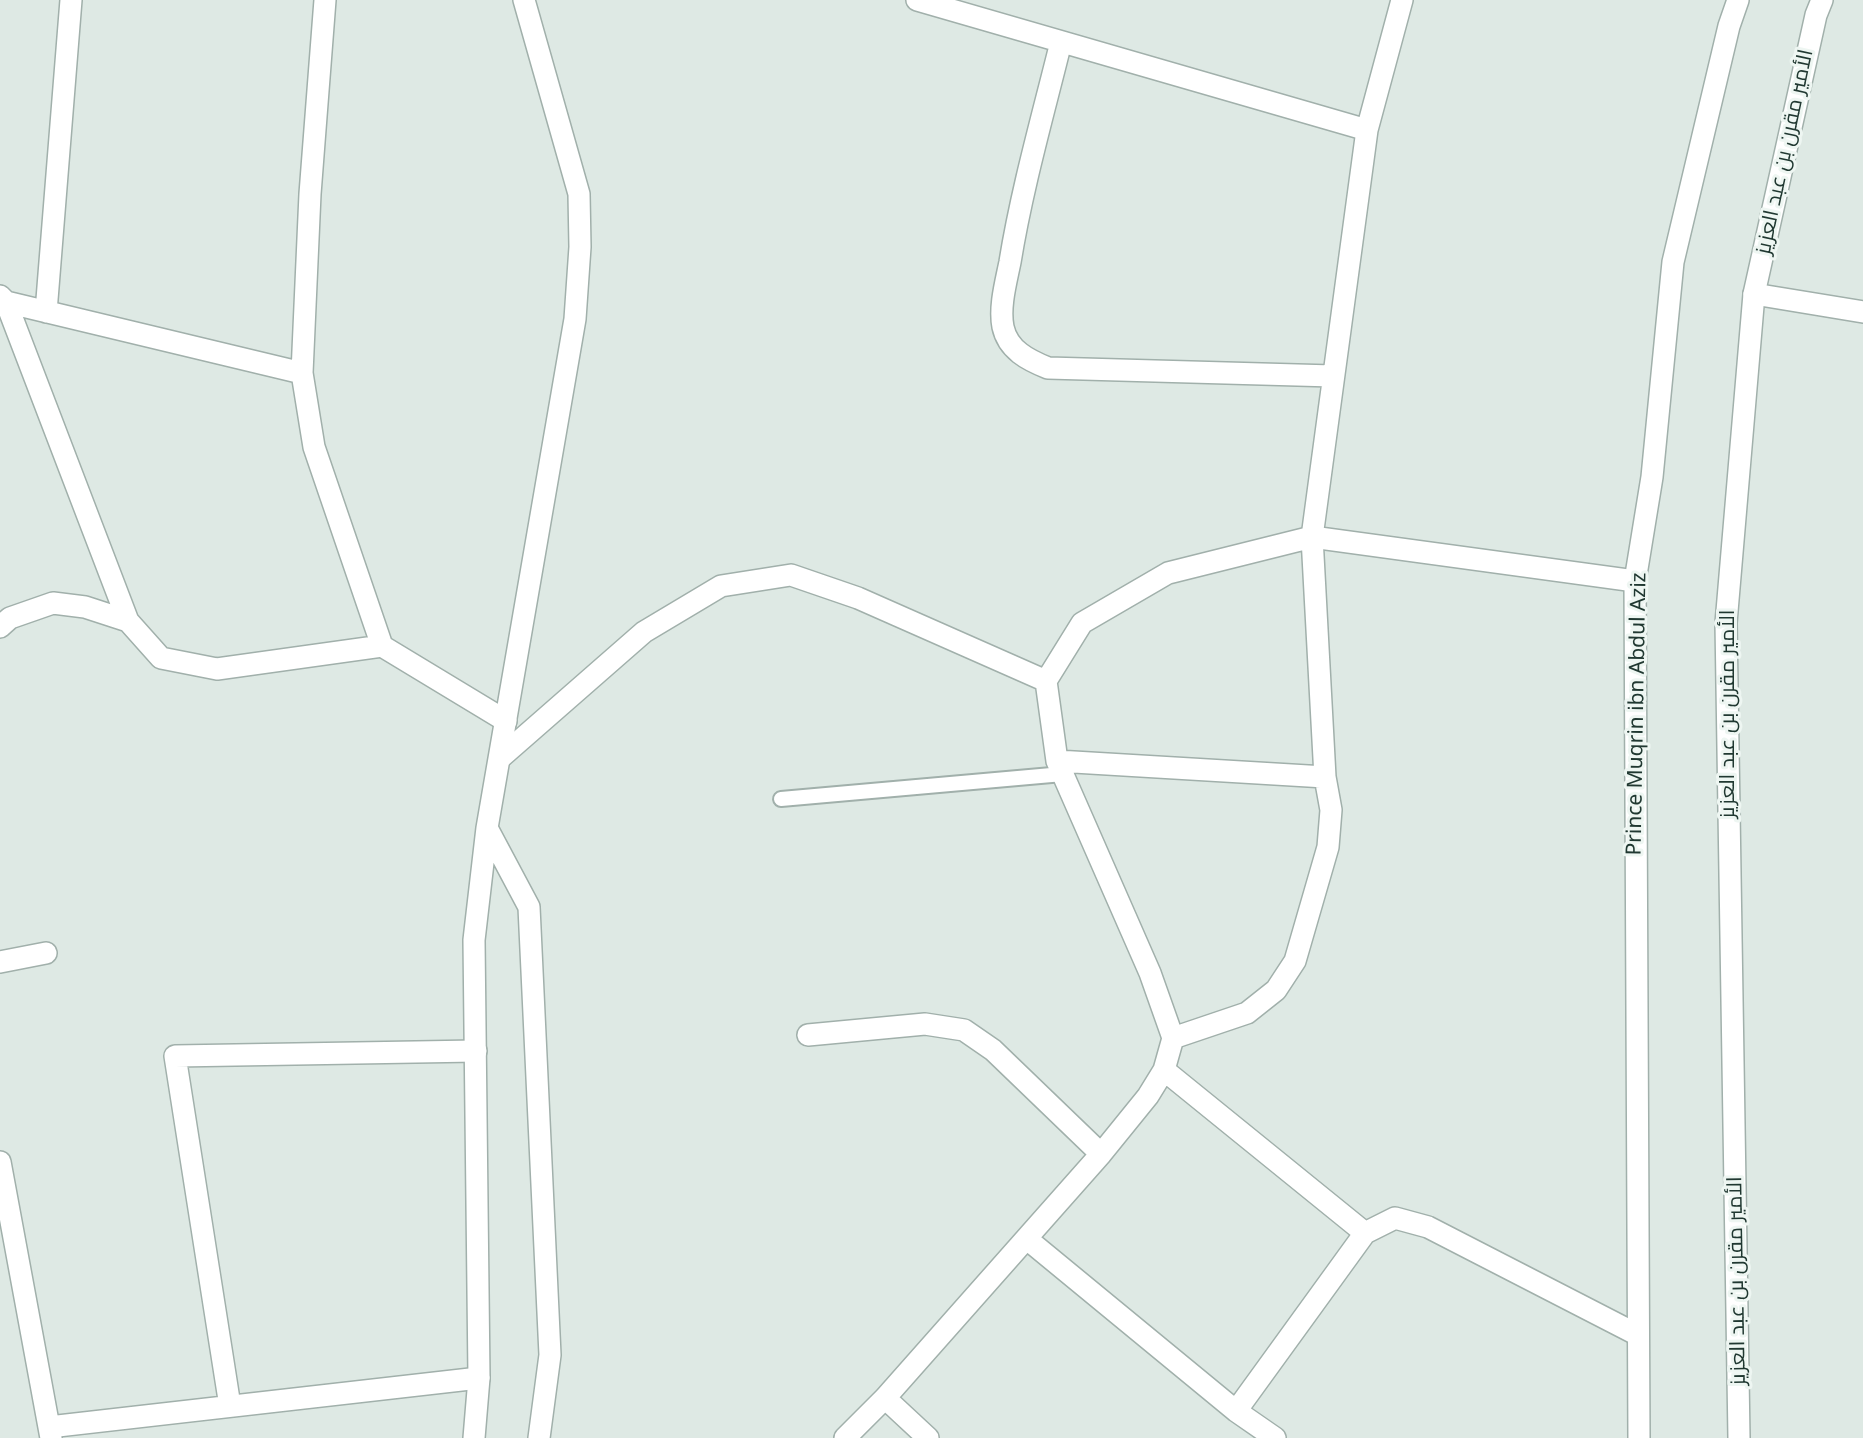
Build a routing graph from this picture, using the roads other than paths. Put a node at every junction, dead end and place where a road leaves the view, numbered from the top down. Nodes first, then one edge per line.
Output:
1 (71, 0) edge
2 (325, 0) edge
3 (524, 0) edge
4 (917, 0) edge
5 (1402, 0) edge
6 (1738, 0) edge
7 (1822, 0) edge
8 (1061, 42) junction
9 (1367, 130) junction
10 (1754, 294) junction
11 (3, 299) edge
12 (46, 312) junction
13 (1863, 313) edge
14 (303, 373) junction
15 (1334, 376) junction
16 (1312, 537) junction
17 (1635, 582) junction
18 (128, 621) junction
19 (0, 628) edge
20 (382, 646) junction
21 (1046, 681) junction
22 (506, 721) junction
23 (500, 758) junction
24 (1060, 767) junction
25 (1325, 778) junction
26 (781, 799) dead end
27 (487, 828) junction
28 (46, 953) dead end
29 (0, 961) edge
30 (808, 1035) dead end
31 (1173, 1038) junction
32 (476, 1051) junction
33 (1164, 1070) junction
34 (1101, 1154) junction
35 (0, 1162) edge
36 (1365, 1233) junction
37 (1027, 1239) junction
38 (1638, 1335) junction
39 (479, 1378) junction
40 (885, 1398) junction
41 (230, 1406) junction
42 (1236, 1411) junction
43 (50, 1432) edge
44 (474, 1438) edge
45 (539, 1438) edge
46 (845, 1438) edge
47 (928, 1438) edge
48 (1275, 1438) edge
49 (1639, 1438) edge
50 (1739, 1438) edge

1 - 12 street
2 - 14 street
3 - 22 street
4 - 8 street
5 - 9 street
6 - 17 street, Prince Muqrin ibn Abdul Aziz
7 - 10 street, الأمير مقرن بن عبد العزيز
8 - 9 street
8 - 15 street
9 - 15 street
10 - 13 street
10 - 50 street, الأمير مقرن بن عبد العزيز
11 - 12 street
11 - 18 street
12 - 14 street
14 - 20 street
15 - 16 street
16 - 17 street
16 - 21 street
16 - 25 street
17 - 38 street, Prince Muqrin ibn Abdul Aziz
18 - 19 street
18 - 20 street
20 - 22 street
21 - 23 street
21 - 24 street
22 - 23 street
23 - 27 street
24 - 25 street
24 - 26 lane
24 - 31 street
25 - 31 street
27 - 32 street
27 - 45 street
28 - 29 street
30 - 34 street
31 - 33 street
32 - 39 street
32 - 41 street
33 - 34 street
33 - 36 street
34 - 37 street
35 - 43 street
36 - 38 street
36 - 42 street
37 - 40 street
37 - 42 street
38 - 49 street, Prince Muqrin ibn Abdul Aziz
39 - 41 street
39 - 44 street
40 - 46 street
40 - 47 street
41 - 43 street
42 - 48 street

